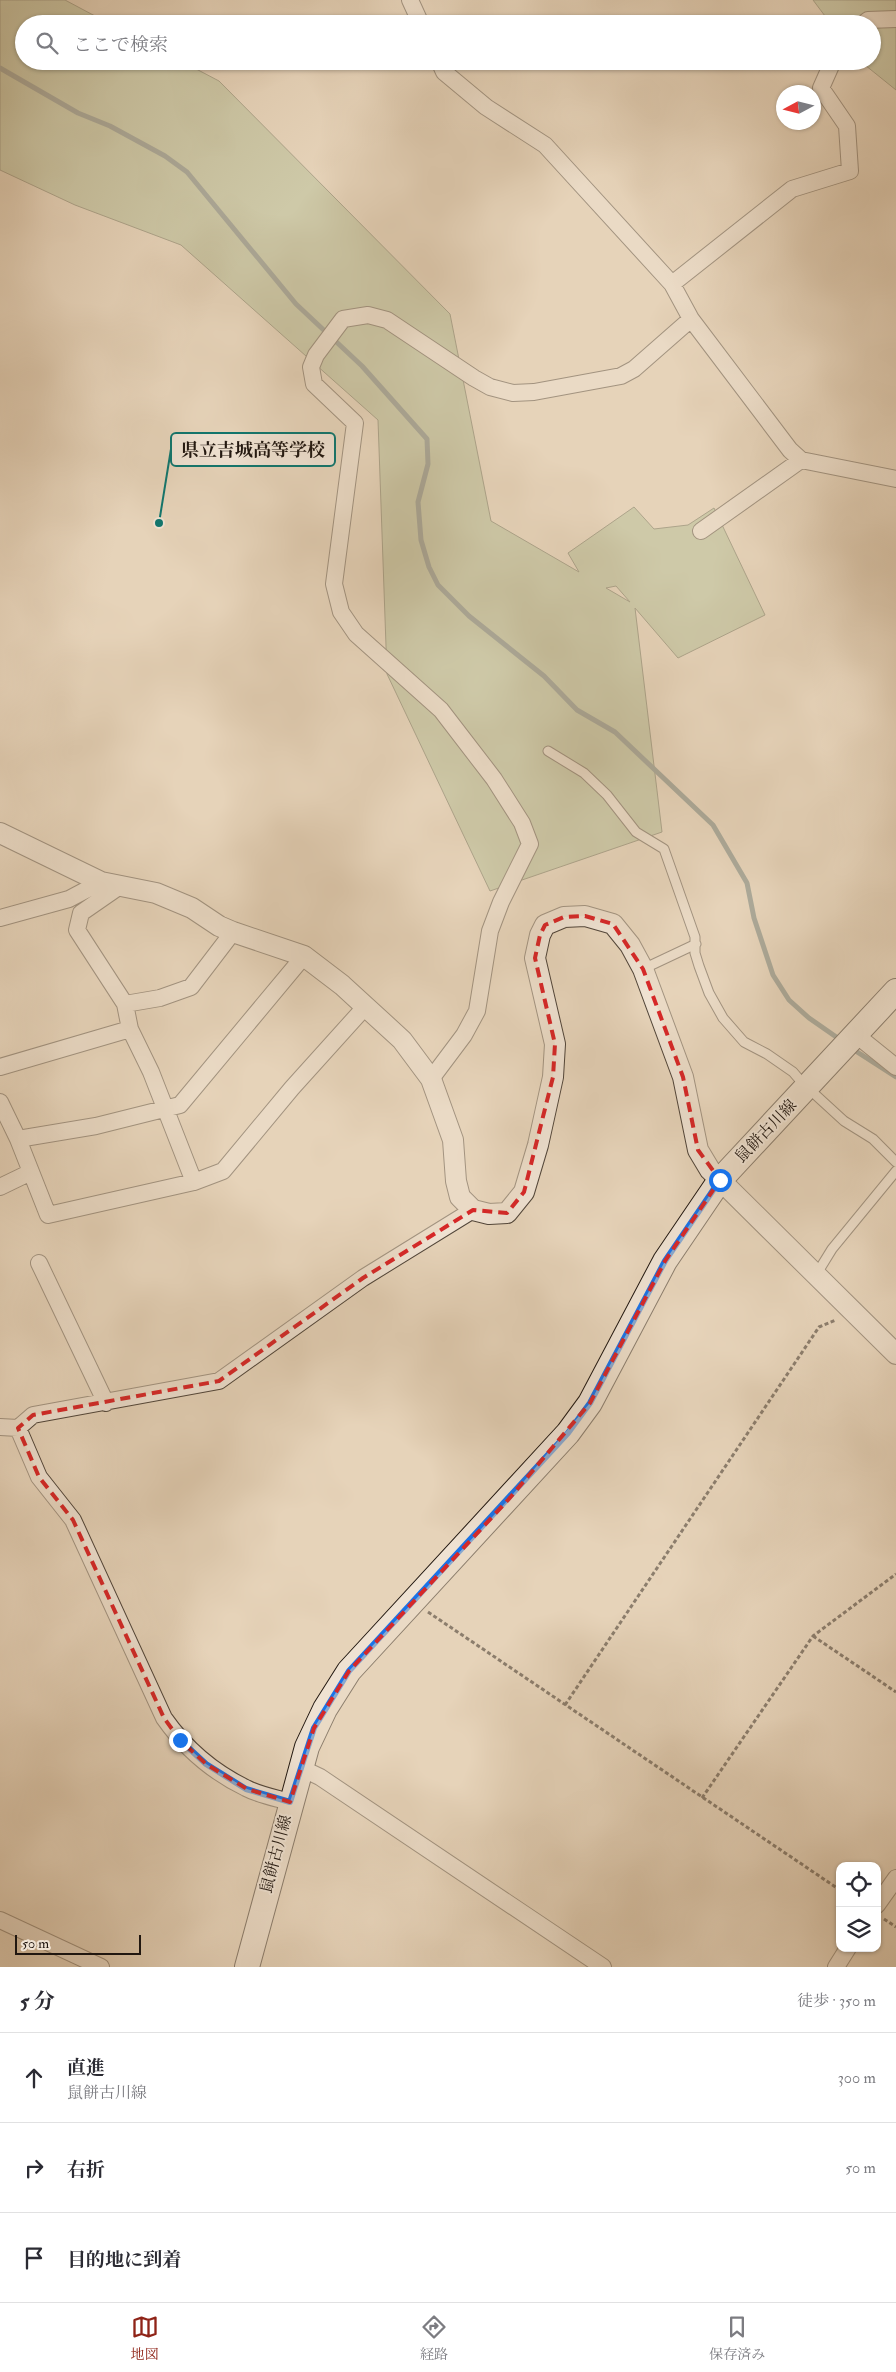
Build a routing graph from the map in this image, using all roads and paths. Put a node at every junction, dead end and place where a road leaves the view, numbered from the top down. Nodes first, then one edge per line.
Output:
1 (410, 0) edge
2 (417, 15) edge
3 (896, 19) edge
4 (881, 20) edge
5 (443, 70) edge
6 (829, 70) edge
7 (672, 284) junction
8 (691, 318) junction
9 (801, 460) junction
10 (896, 479) edge
11 (701, 531) dead end
12 (548, 751) dead end
13 (0, 833) edge
14 (110, 884) junction
15 (0, 918) edge
16 (232, 932) junction
17 (696, 944) junction
18 (304, 956) junction
19 (643, 969) junction
20 (896, 991) edge
21 (125, 1004) junction
22 (365, 1007) junction
23 (130, 1029) junction
24 (850, 1040) junction
25 (0, 1067) edge
26 (896, 1067) edge
27 (431, 1079) junction
28 (803, 1083) junction
29 (0, 1102) edge
30 (164, 1110) junction
31 (18, 1139) junction
32 (896, 1162) edge
33 (896, 1171) edge
34 (31, 1172) junction
35 (720, 1180) junction
36 (194, 1182) junction
37 (0, 1187) edge
38 (473, 1210) junction
39 (39, 1263) dead end
40 (816, 1275) junction
41 (854, 1312) junction
42 (896, 1354) edge
43 (106, 1403) junction
44 (0, 1427) edge
45 (18, 1428) junction
46 (896, 1574) edge
47 (412, 1601) junction
48 (813, 1636) junction
49 (896, 1692) edge
50 (565, 1706) junction
51 (301, 1768) junction
52 (702, 1798) junction
53 (290, 1802) junction
54 (896, 1878) edge
55 (836, 1887) edge
56 (881, 1899) edge
57 (881, 1918) edge
58 (0, 1920) edge
59 (896, 1927) edge
60 (845, 1952) edge
61 (101, 1967) edge
62 (247, 1967) edge
63 (603, 1967) edge
64 (836, 1967) edge

1 - 2 street
3 - 4 street
5 - 7 street
6 - 7 street
7 - 8 street
8 - 9 street
8 - 27 street
9 - 10 street
9 - 11 street
12 - 17 lane
13 - 14 street
14 - 15 street
14 - 16 street
14 - 21 street
16 - 18 street
16 - 21 street
17 - 19 lane
17 - 28 lane
18 - 22 street
18 - 30 street
19 - 35 street
19 - 38 street
20 - 24 main road, 鼠餅古川線
21 - 23 street
22 - 27 street
22 - 36 street
23 - 25 street
23 - 30 street
24 - 26 street
24 - 28 main road, 鼠餅古川線
27 - 38 street
28 - 32 lane
28 - 35 main road, 鼠餅古川線
29 - 31 street
30 - 31 street
30 - 36 street
31 - 34 street
33 - 40 lane
34 - 36 street
34 - 37 street
35 - 40 street
35 - 47 main road, 鼠餅古川線
38 - 43 street
39 - 43 street
40 - 41 street
41 - 42 street
41 - 50 path
43 - 45 street
44 - 45 street
45 - 53 street
46 - 48 path
47 - 50 path
47 - 51 main road, 鼠餅古川線
48 - 49 path
48 - 52 path
50 - 52 path
51 - 53 main road, 鼠餅古川線
51 - 63 street
52 - 55 path
53 - 62 main road, 鼠餅古川線
54 - 56 street
57 - 59 path
58 - 61 street
60 - 64 street

